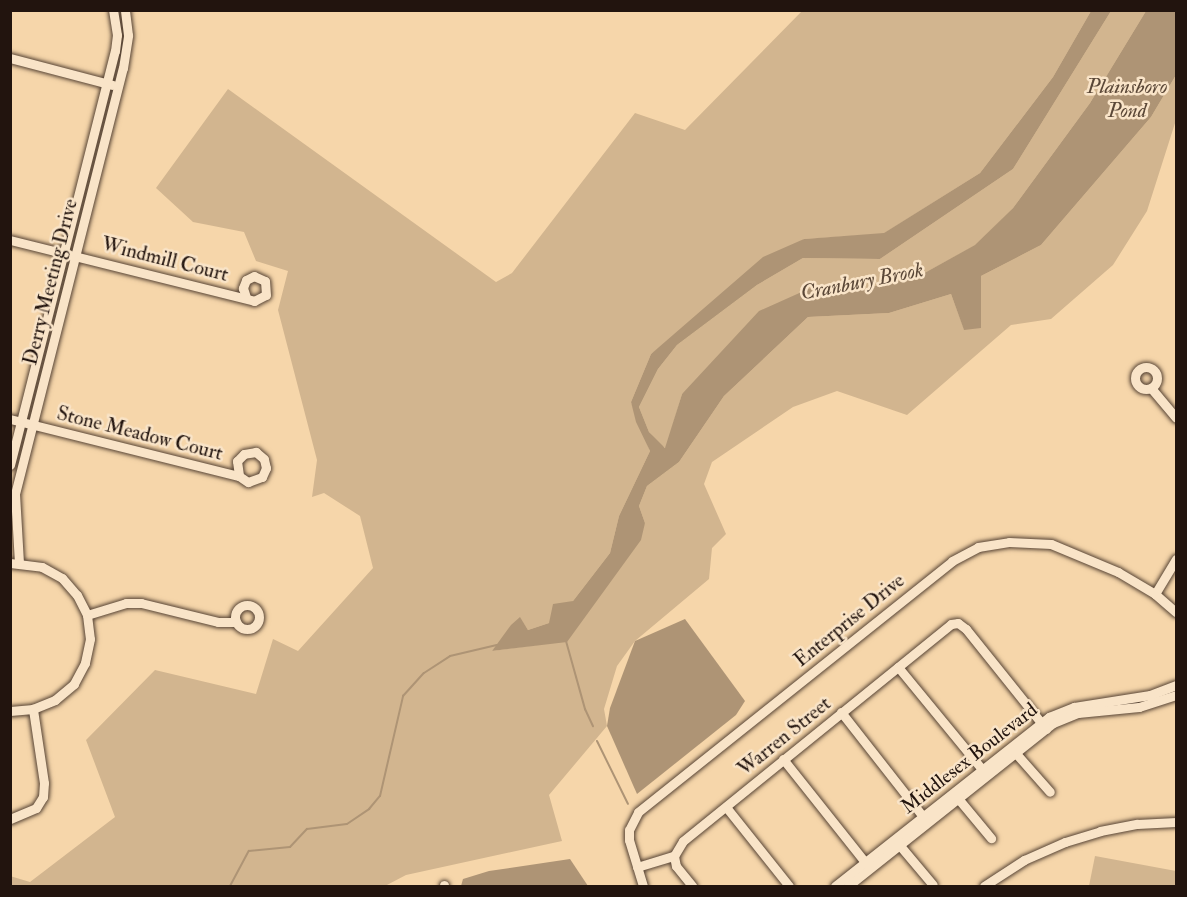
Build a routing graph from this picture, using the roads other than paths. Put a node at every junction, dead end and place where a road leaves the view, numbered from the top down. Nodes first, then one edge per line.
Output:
1 (113, 10) edge
2 (125, 10) edge
3 (10, 58) edge
4 (107, 84) junction
5 (118, 86) junction
6 (10, 240) edge
7 (64, 253) junction
8 (75, 256) junction
9 (246, 297) dead end
10 (1151, 388) dead end
11 (1176, 418) edge
12 (10, 419) edge
13 (21, 422) junction
14 (33, 425) junction
15 (10, 465) edge
16 (239, 476) dead end
17 (1176, 559) edge
18 (15, 563) edge
19 (1155, 594) junction
20 (1176, 612) edge
21 (87, 615) junction
22 (236, 622) dead end
23 (898, 667) junction
24 (1176, 685) edge
25 (1176, 695) edge
26 (33, 709) junction
27 (10, 711) edge
28 (841, 712) junction
29 (1043, 726) junction
30 (1013, 750) junction
31 (783, 759) junction
32 (985, 773) junction
33 (1050, 792) dead end
34 (956, 795) junction
35 (726, 807) junction
36 (10, 819) edge
37 (925, 819) junction
38 (1176, 822) edge
39 (991, 838) dead end
40 (897, 842) junction
41 (674, 856) junction
42 (868, 866) junction
43 (637, 867) junction
44 (933, 885) dead end
45 (643, 886) edge
46 (692, 886) edge
47 (789, 886) edge
48 (835, 886) edge
49 (848, 886) edge
50 (984, 886) edge

1 - 4 street, Derry Meeting Drive
2 - 5 street, Derry Meeting Drive
3 - 4 street
4 - 5 street
4 - 7 street, Derry Meeting Drive
5 - 8 street, Derry Meeting Drive
6 - 7 street, Windmill Court
7 - 8 street, Windmill Court
7 - 13 street, Derry Meeting Drive
8 - 9 street, Windmill Court
8 - 14 street, Derry Meeting Drive
10 - 11 street
12 - 13 street, Stone Meadow Court
13 - 14 street, Stone Meadow Court
13 - 15 street, Derry Meeting Drive
14 - 16 street, Stone Meadow Court
14 - 18 street, Derry Meeting Drive
17 - 19 street
18 - 21 street
19 - 20 street, Enterprise Drive
19 - 43 street, Enterprise Drive
21 - 22 street
21 - 26 street
23 - 28 street, Warren Street
23 - 29 street, Warren Street
23 - 32 street
24 - 29 street, Middlesex Boulevard
25 - 29 street, Middlesex Boulevard
26 - 27 street
26 - 36 street
28 - 31 street, Warren Street
28 - 37 street
29 - 30 street, Middlesex Boulevard
30 - 32 street, Middlesex Boulevard
30 - 33 street
31 - 35 street, Warren Street
31 - 42 street
32 - 34 street, Middlesex Boulevard
34 - 37 street, Middlesex Boulevard
34 - 39 street
35 - 41 street, Warren Street
35 - 47 street
37 - 40 street, Middlesex Boulevard
38 - 50 street
40 - 42 street, Middlesex Boulevard
40 - 44 street
41 - 43 street
41 - 46 street
42 - 48 street, Middlesex Boulevard
42 - 49 street, Middlesex Boulevard
43 - 45 street, Enterprise Drive

